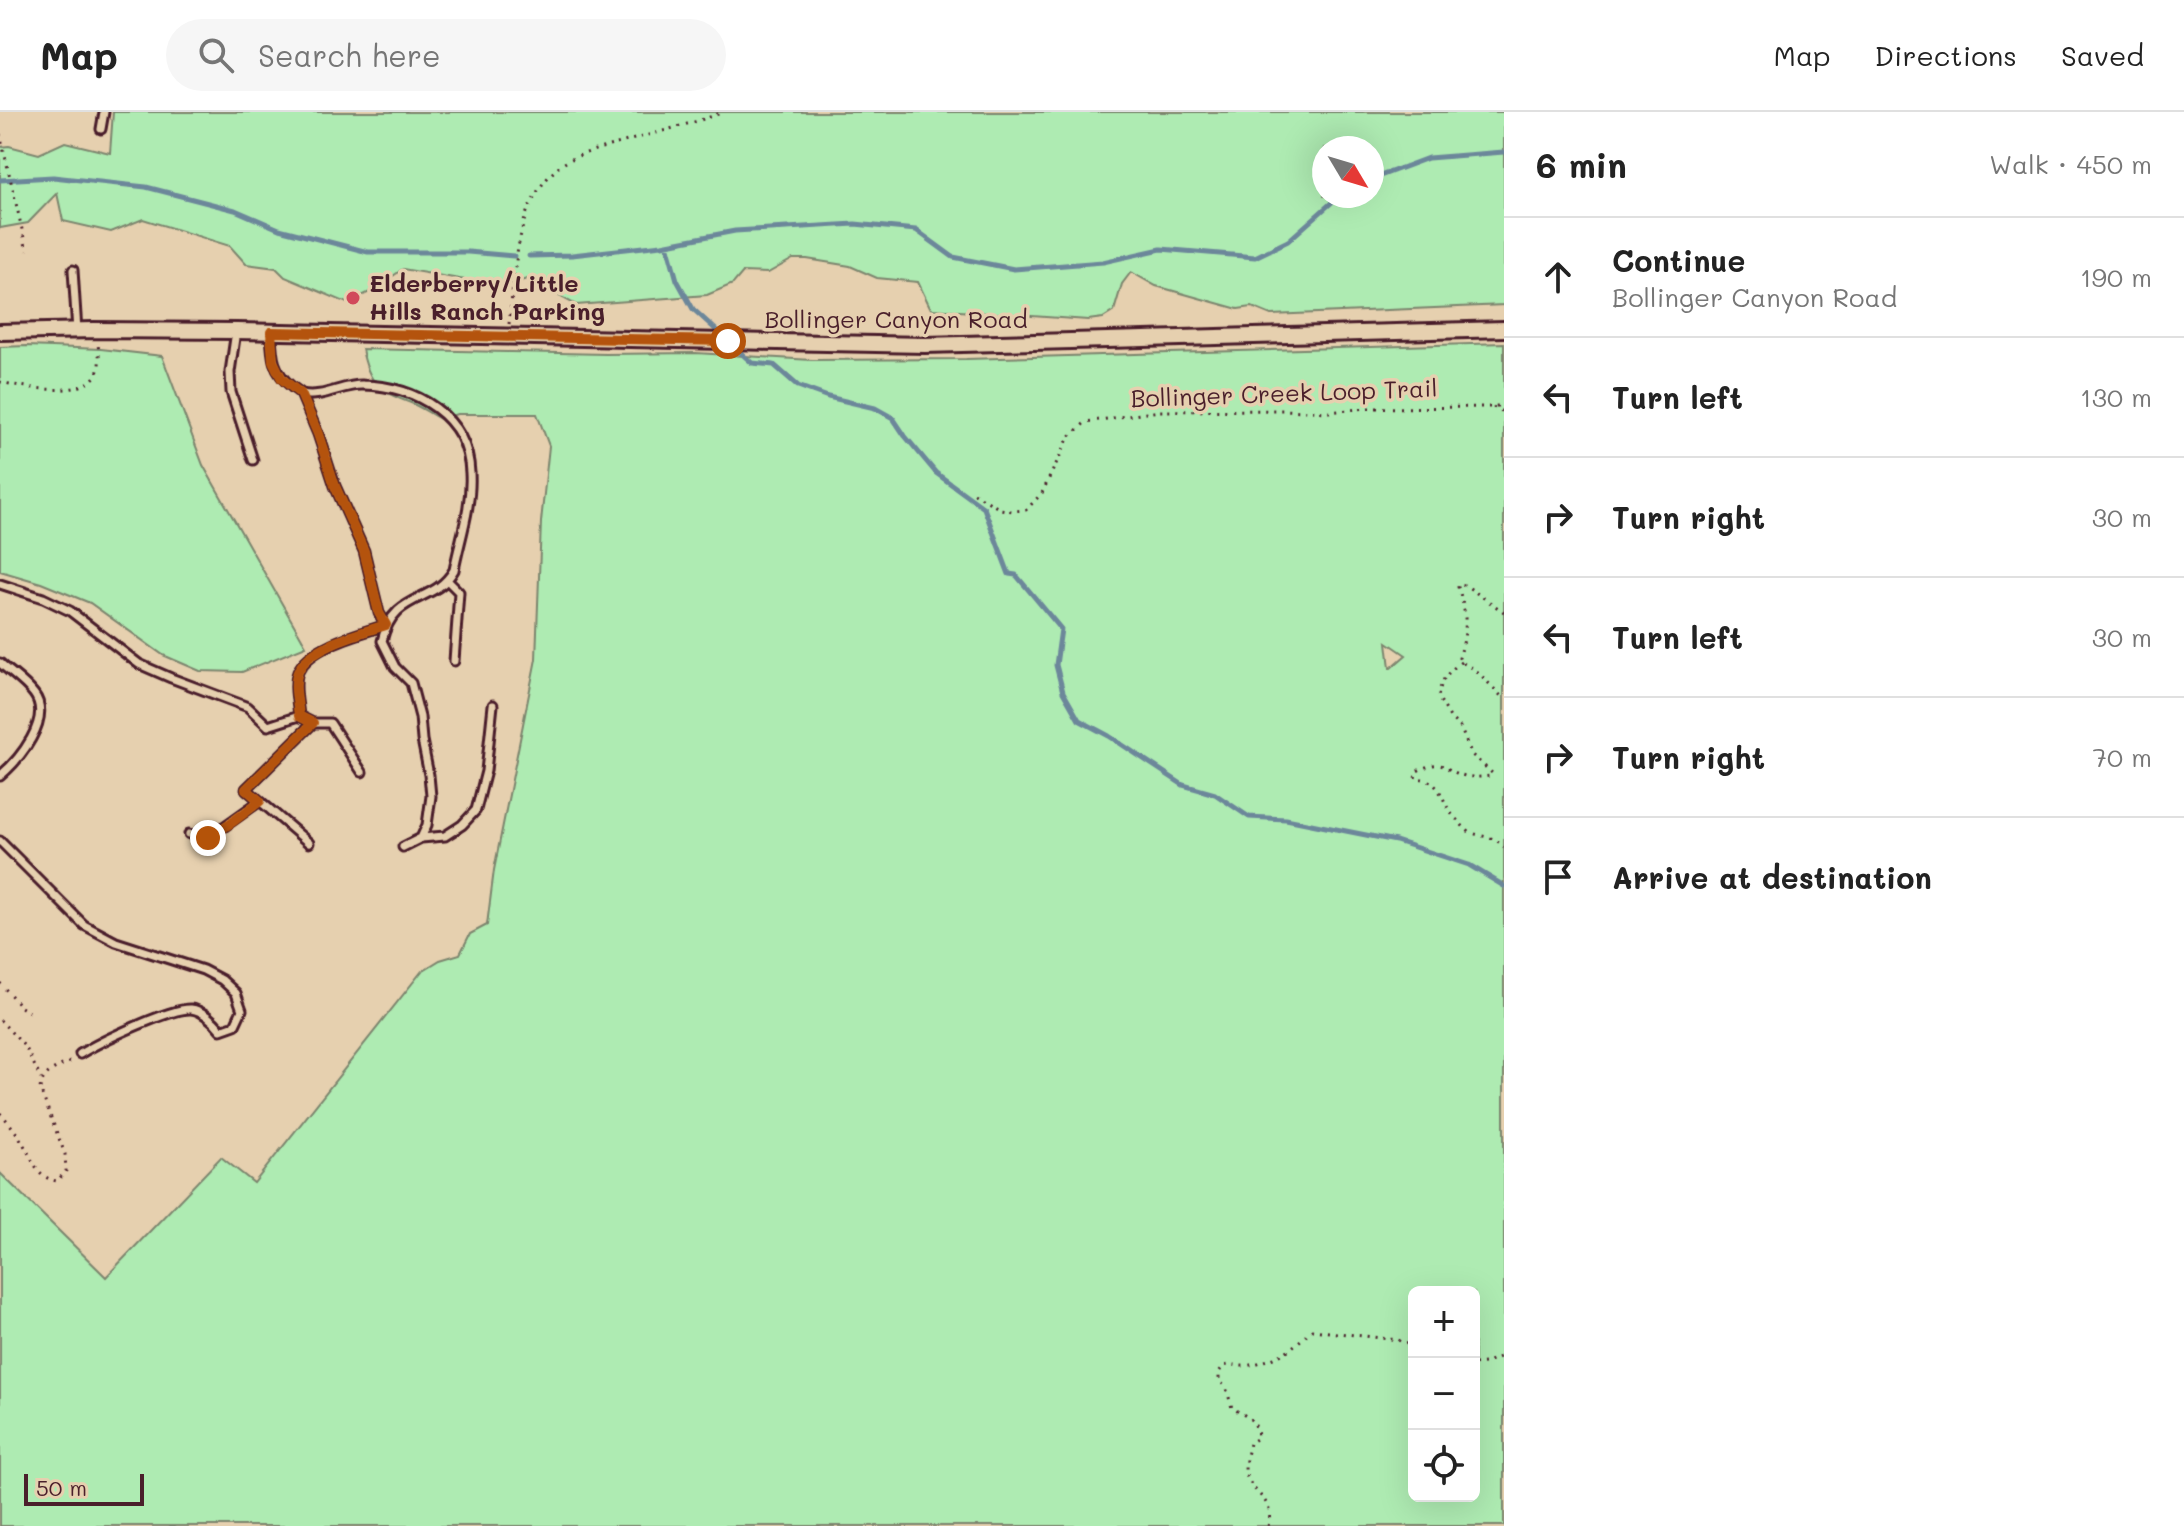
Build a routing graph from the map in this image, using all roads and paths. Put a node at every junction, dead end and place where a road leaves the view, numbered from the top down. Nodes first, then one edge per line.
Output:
1 (104, 112) edge
2 (724, 112) edge
3 (101, 129) dead end
4 (0, 134) edge
5 (27, 251) dead end
6 (73, 270) dead end
7 (1504, 329) edge
8 (94, 330) junction
9 (77, 331) junction
10 (236, 331) junction
11 (0, 332) edge
12 (271, 332) junction
13 (507, 338) junction
14 (0, 382) edge
15 (301, 394) junction
16 (1504, 404) edge
17 (1493, 407) junction
18 (1504, 412) edge
19 (253, 460) dead end
20 (974, 493) dead end
21 (448, 581) junction
22 (0, 584) edge
23 (1504, 612) edge
24 (386, 625) junction
25 (454, 661) dead end
26 (1461, 662) junction
27 (0, 663) edge
28 (1504, 699) edge
29 (493, 705) dead end
30 (299, 716) junction
31 (313, 723) junction
32 (362, 772) dead end
33 (0, 776) edge
34 (260, 801) junction
35 (189, 834) dead end
36 (421, 838) junction
37 (0, 841) edge
38 (309, 843) dead end
39 (403, 847) dead end
40 (1504, 847) edge
41 (0, 983) edge
42 (29, 1012) dead end
43 (0, 1020) edge
44 (80, 1054) joint
45 (41, 1079) junction
46 (0, 1113) edge
47 (1408, 1344) edge
48 (1504, 1355) edge
49 (1480, 1363) edge
50 (1268, 1526) edge

1 - 3 lane
2 - 13 path
4 - 5 path
6 - 9 lane
7 - 13 street, Bollinger Canyon Road
8 - 9 street, Bollinger Canyon Road
8 - 10 street, Bollinger Canyon Road
8 - 14 path
9 - 11 street, Bollinger Canyon Road
10 - 12 street, Bollinger Canyon Road
10 - 19 lane
12 - 13 street, Bollinger Canyon Road
12 - 15 lane
15 - 21 lane
15 - 24 lane
16 - 17 path, Bollinger Creek Loop Trail
17 - 18 path
17 - 20 path, Bollinger Creek Loop Trail
21 - 24 lane
21 - 25 lane
22 - 30 lane
23 - 26 path
24 - 30 lane
24 - 36 lane
26 - 28 path
26 - 40 path
27 - 33 lane
29 - 36 lane
30 - 31 lane
31 - 32 lane
31 - 34 lane
34 - 35 lane
34 - 38 lane
36 - 39 lane
37 - 44 lane
41 - 42 path
43 - 45 path
44 - 45 path
45 - 46 path
47 - 50 path
48 - 49 path

